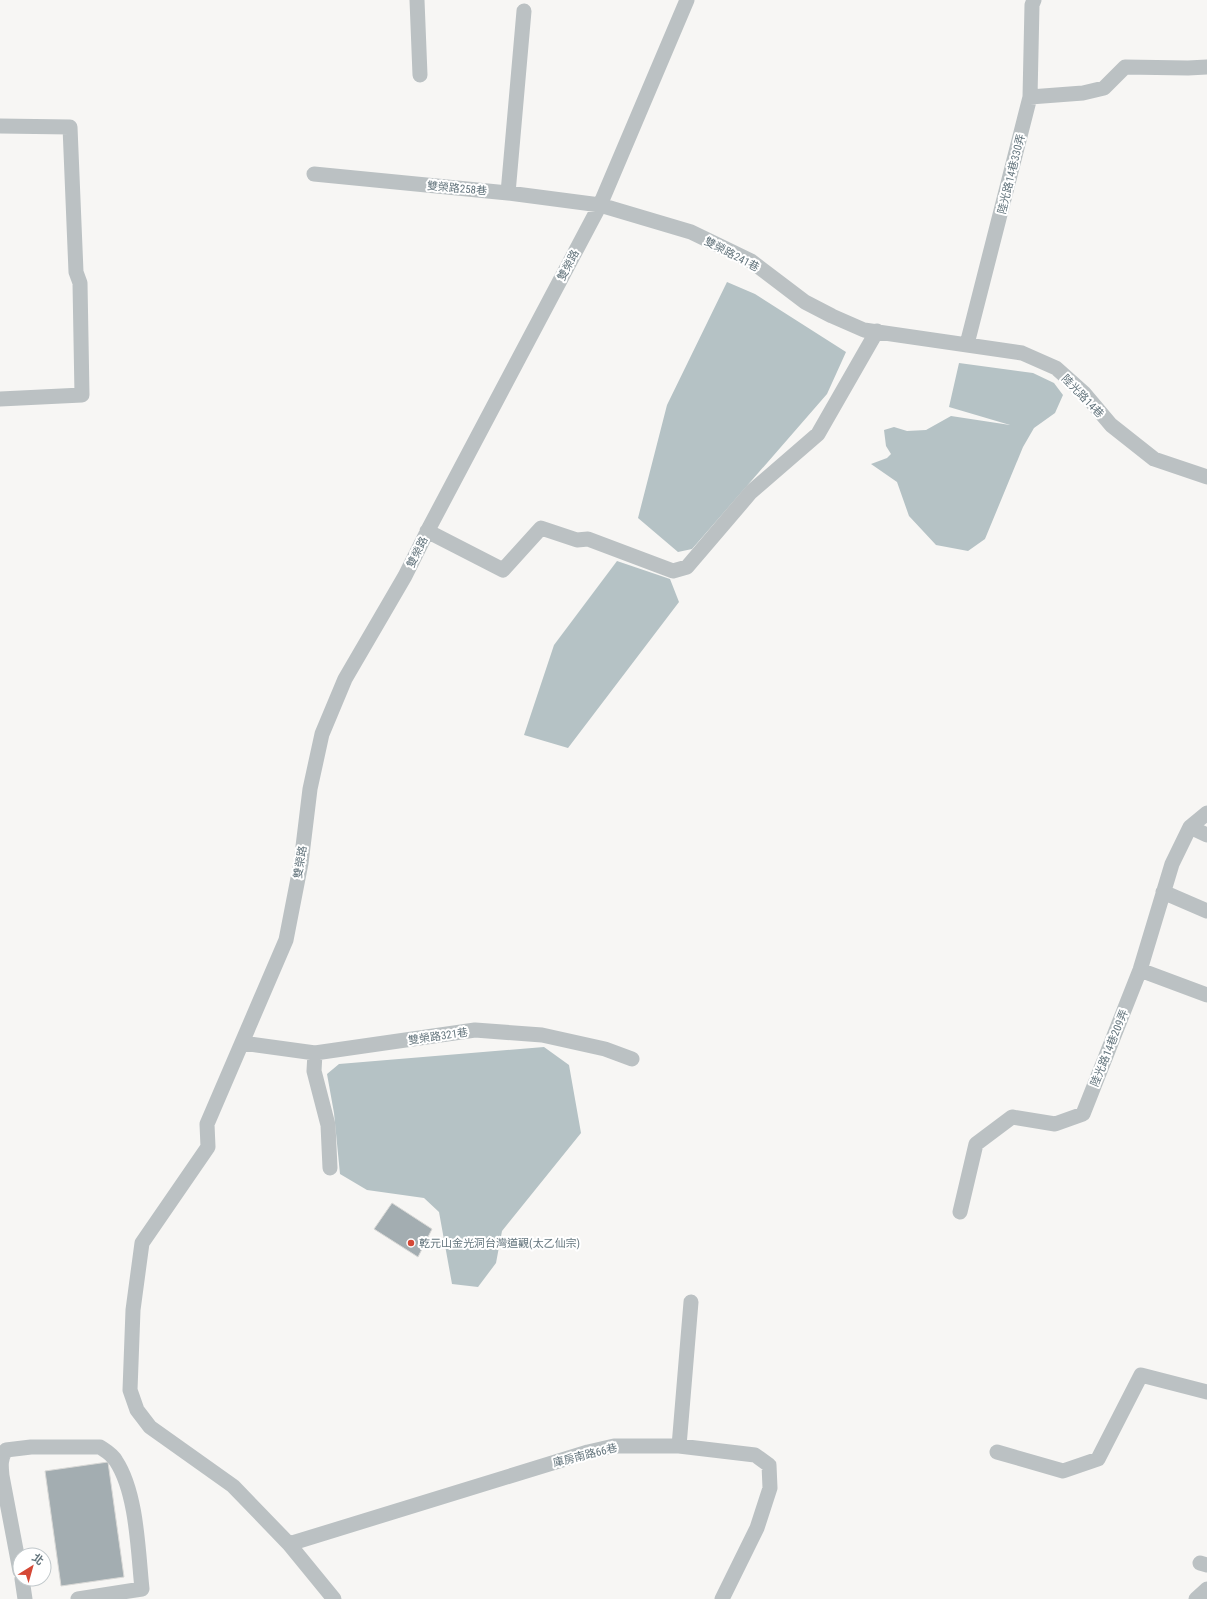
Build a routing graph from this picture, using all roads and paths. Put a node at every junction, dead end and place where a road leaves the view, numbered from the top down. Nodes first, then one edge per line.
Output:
1 (417, 0) edge
2 (687, 0) edge
3 (1034, 0) edge
4 (524, 11) dead end
5 (1207, 67) edge
6 (420, 75) dead end
7 (1030, 97) junction
8 (0, 126) edge
9 (314, 174) dead end
10 (508, 192) junction
11 (600, 205) junction
12 (877, 331) junction
13 (967, 344) junction
14 (0, 399) edge
15 (1207, 477) edge
16 (428, 530) junction
17 (1207, 813) edge
18 (1190, 827) junction
19 (1207, 835) edge
20 (1163, 892) junction
21 (1207, 910) edge
22 (1140, 970) junction
23 (1207, 995) edge
24 (242, 1042) junction
25 (315, 1053) junction
26 (632, 1059) dead end
27 (330, 1168) dead end
28 (960, 1212) dead end
29 (691, 1302) dead end
30 (1207, 1392) edge
31 (679, 1446) junction
32 (997, 1452) dead end
33 (289, 1544) junction
34 (16, 1547) edge
35 (23, 1587) edge
36 (1207, 1589) edge
37 (25, 1599) edge
38 (78, 1599) edge
39 (334, 1599) edge
40 (722, 1599) edge
41 (1196, 1599) edge

1 - 6 street
2 - 11 street, 雙榮路
3 - 7 street, 陸光路14巷330弄
4 - 10 street
5 - 7 street
7 - 13 street, 陸光路14巷330弄
8 - 14 street
9 - 10 street, 雙榮路258巷
10 - 11 street, 雙榮路258巷
11 - 12 street, 雙榮路241巷
11 - 16 street, 雙榮路
12 - 13 street, 陸光路14巷
12 - 16 street
13 - 15 street, 陸光路14巷
16 - 24 street, 雙榮路
17 - 18 street, 陸光路14巷209弄
18 - 19 street
18 - 20 street, 陸光路14巷209弄
20 - 21 street
20 - 22 street, 陸光路14巷209弄
22 - 23 street
22 - 28 street, 陸光路14巷209弄
24 - 25 street, 雙榮路321巷
24 - 33 street, 雙榮路
25 - 26 street, 雙榮路321巷
25 - 27 street
29 - 31 street
30 - 32 street
31 - 33 street, 庫房南路66巷
31 - 40 street, 庫房南路66巷
33 - 39 street
34 - 38 street
35 - 37 street
36 - 41 street

